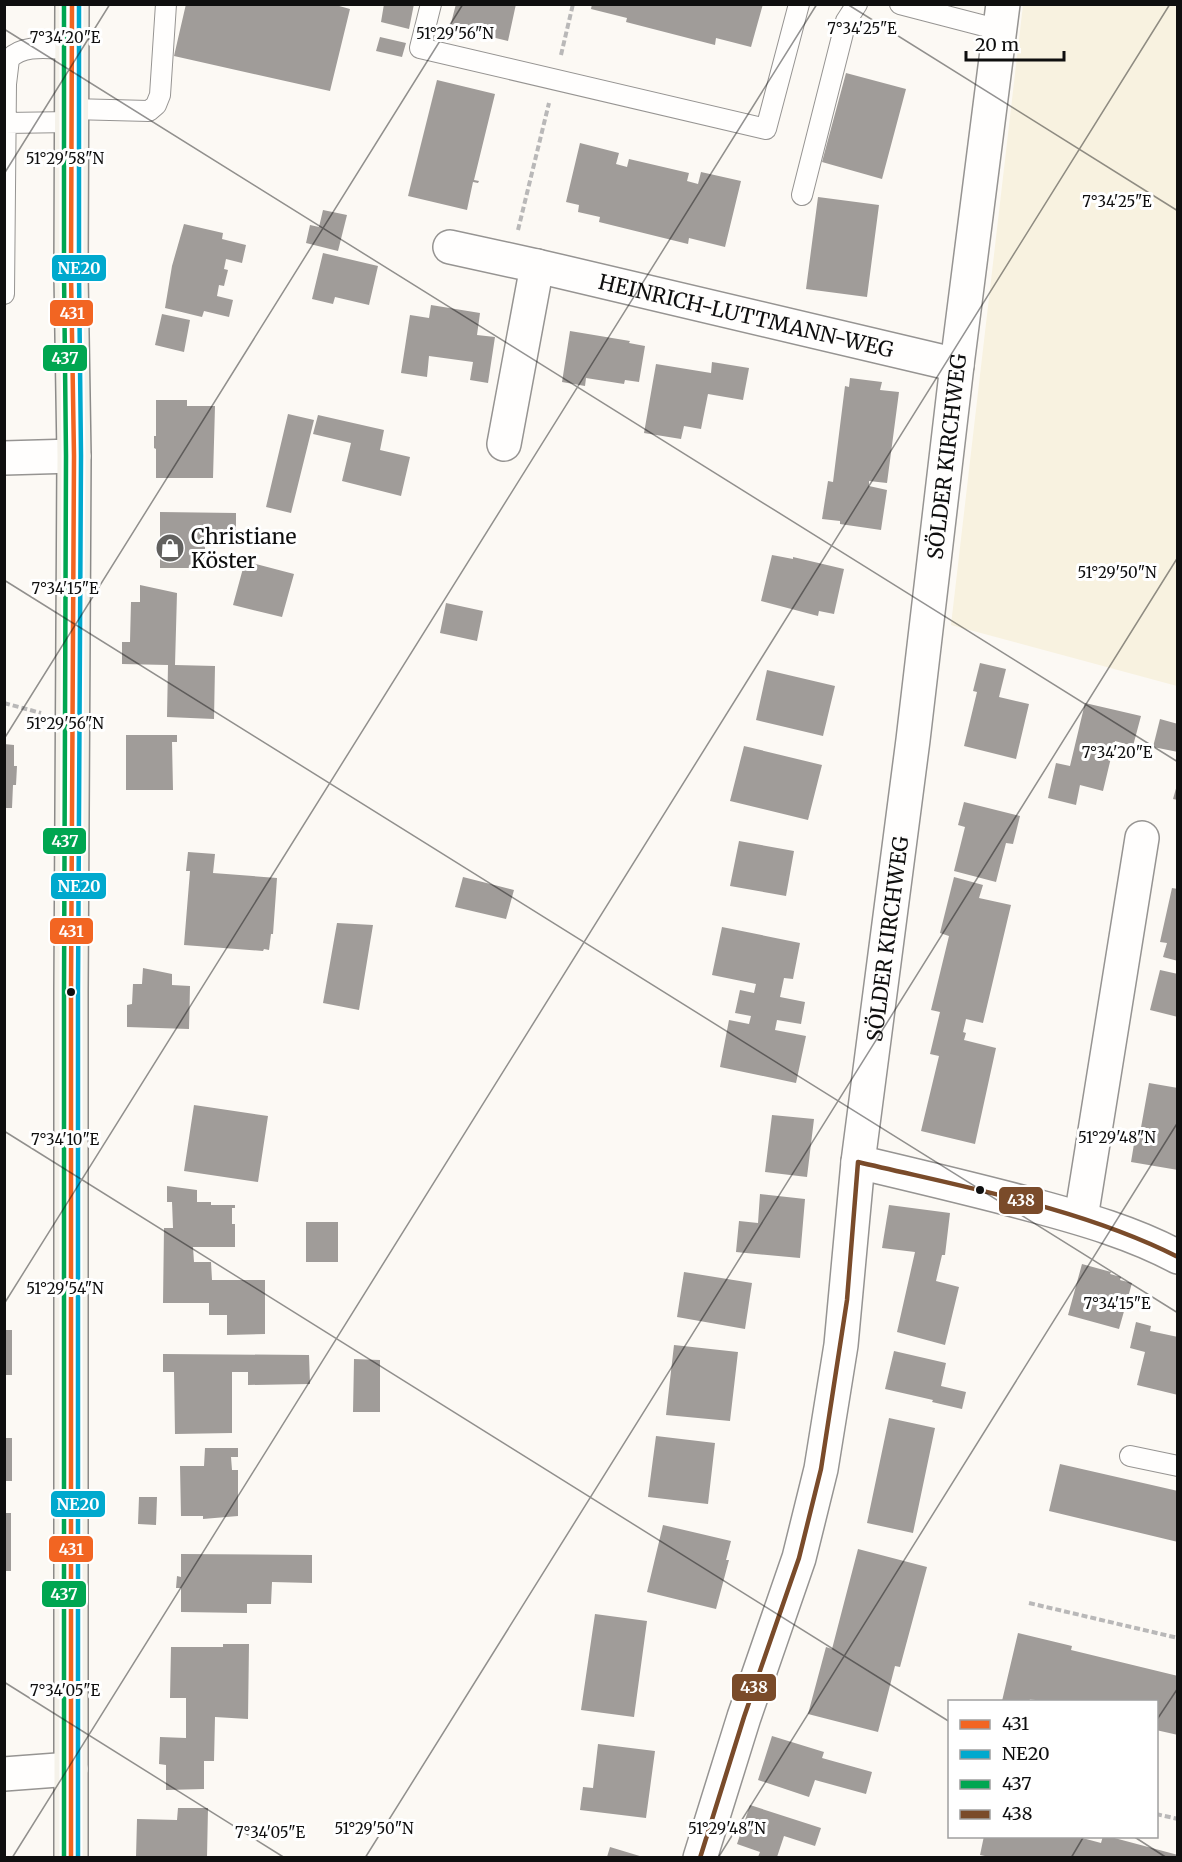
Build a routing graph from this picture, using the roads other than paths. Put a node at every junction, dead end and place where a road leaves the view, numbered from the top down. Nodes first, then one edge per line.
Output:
1 (72, 4) edge
2 (166, 4) edge
3 (431, 4) edge
4 (799, 4) edge
5 (856, 4) edge
6 (900, 4) edge
7 (1001, 17) edge
8 (72, 49) junction
9 (71, 115) junction
10 (6, 123) edge
11 (802, 195) dead end
12 (450, 247) dead end
13 (524, 263) junction
14 (4, 294) edge
15 (957, 365) junction
16 (504, 444) dead end
17 (74, 456) junction
18 (4, 458) edge
19 (1142, 838) dead end
20 (858, 1162) junction
21 (1081, 1218) junction
22 (1178, 1257) edge
23 (1130, 1456) dead end
24 (1178, 1466) edge
25 (71, 1769) junction
26 (4, 1774) edge
27 (71, 1857) edge
28 (700, 1857) edge

1 - 8 main road
2 - 9 lane
3 - 4 lane
5 - 11 lane
6 - 7 lane
7 - 15 street, SÖLDER KIRCHWEG
8 - 9 main road
8 - 10 lane
9 - 10 lane
9 - 17 main road
10 - 14 lane
12 - 13 street, HEINRICH-LUTTMANN-WEG
13 - 15 street, HEINRICH-LUTTMANN-WEG
13 - 16 street
15 - 20 street, SÖLDER KIRCHWEG
17 - 18 street
17 - 25 main road
19 - 21 street
20 - 21 street
20 - 28 street, SÖLDER KIRCHWEG
21 - 22 street
23 - 24 lane
25 - 26 street
25 - 27 main road

